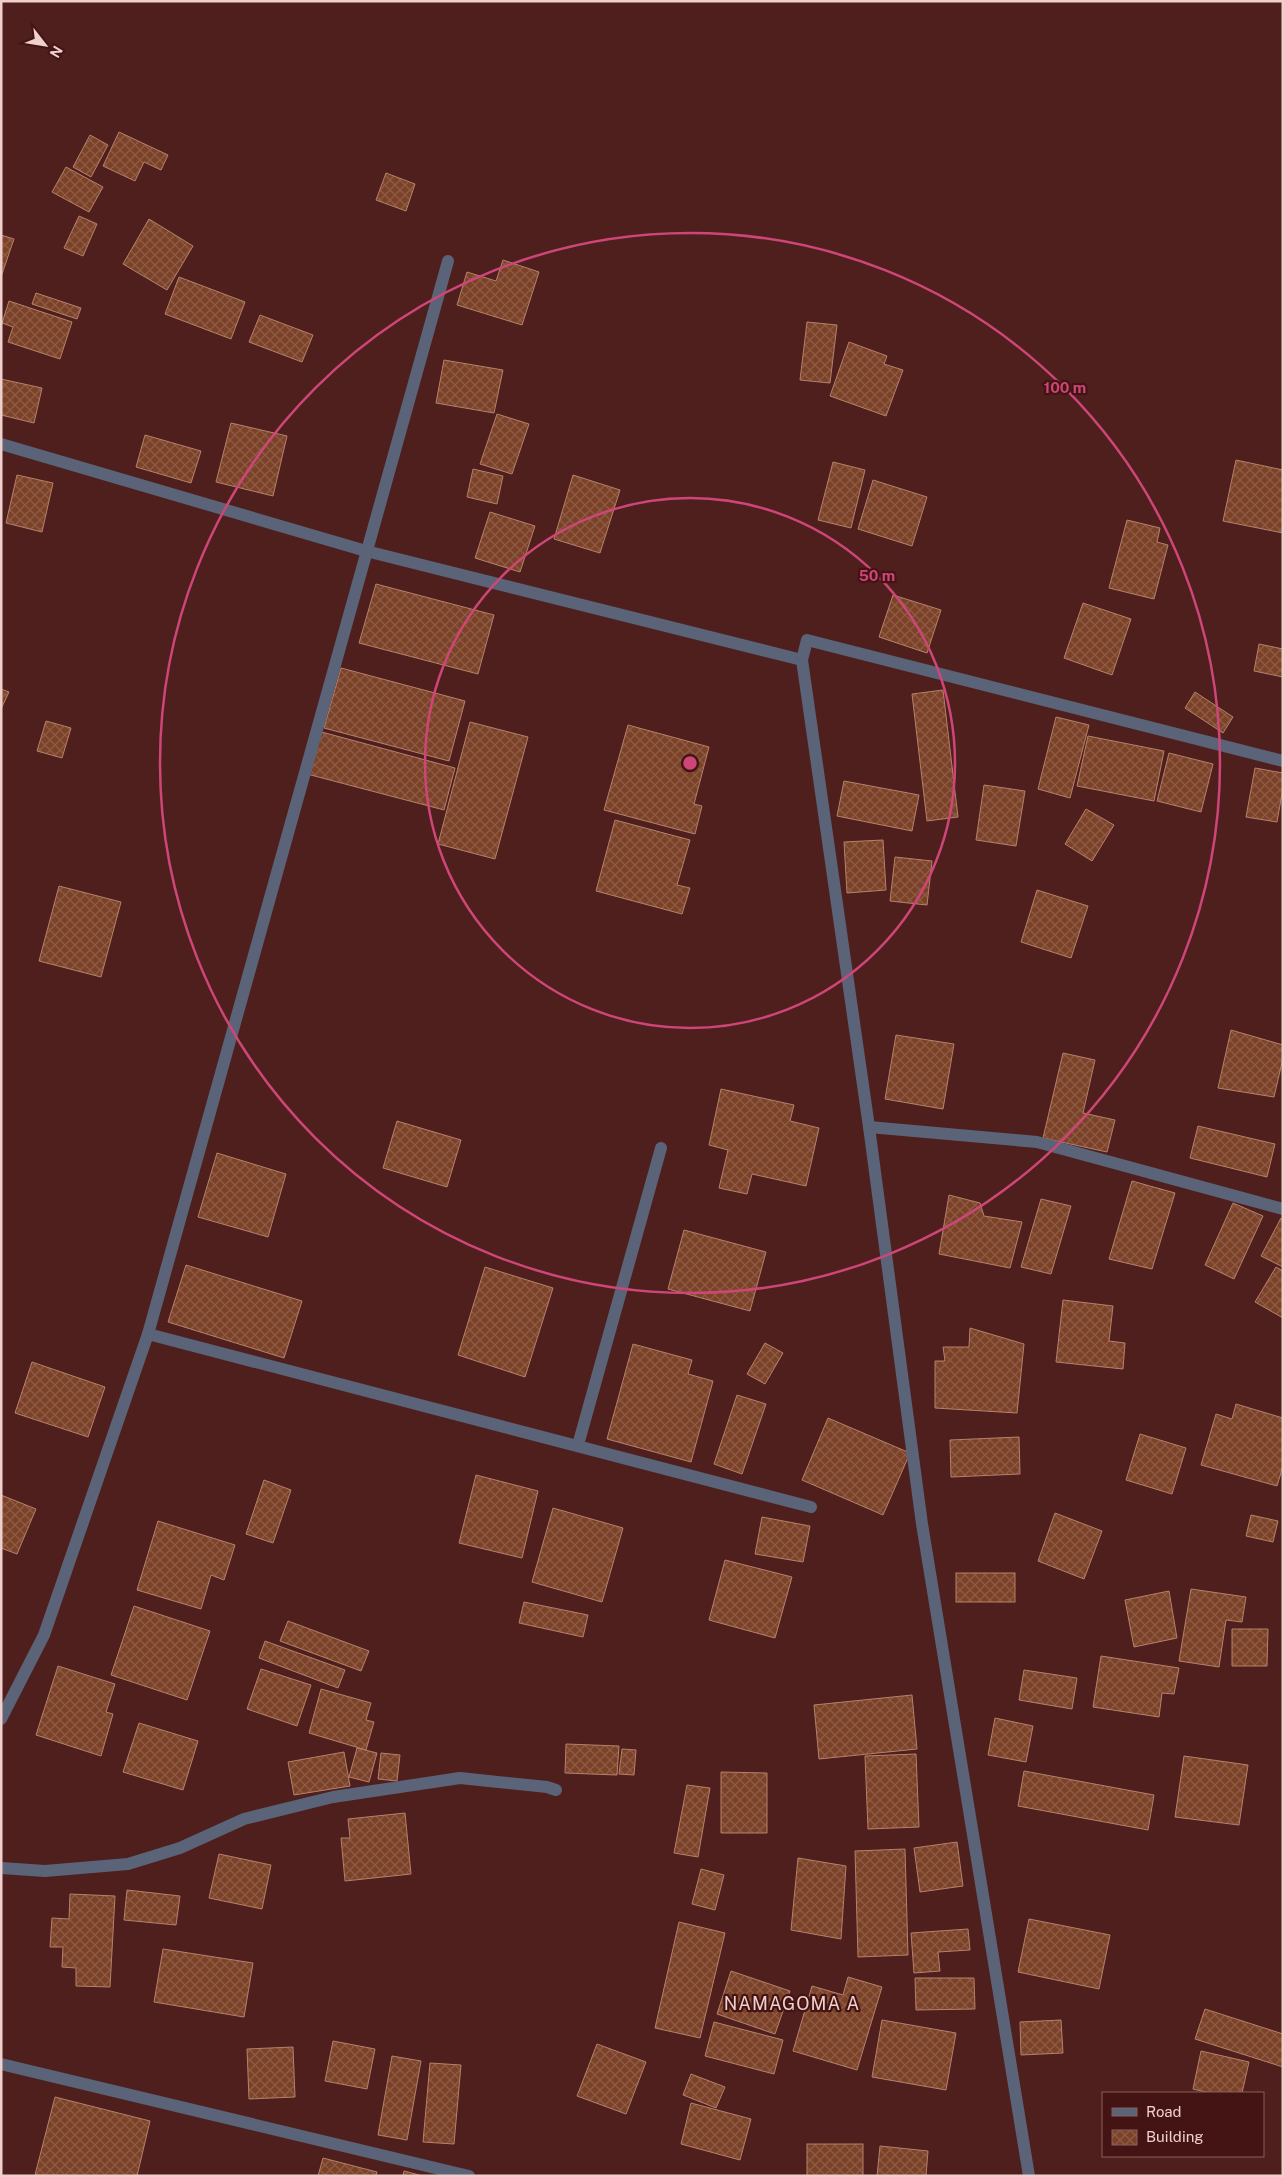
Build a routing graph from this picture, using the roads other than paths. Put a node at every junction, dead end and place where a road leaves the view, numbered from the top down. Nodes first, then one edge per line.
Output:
1 (448, 261) dead end
2 (1, 444) edge
3 (366, 551) junction
4 (802, 660) junction
5 (1283, 761) edge
6 (869, 1127) junction
7 (661, 1148) dead end
8 (1283, 1209) edge
9 (148, 1334) junction
10 (578, 1445) junction
11 (811, 1507) dead end
12 (1, 1719) edge
13 (556, 1790) dead end
14 (1, 1868) edge
15 (1, 2064) edge
16 (469, 2176) edge
17 (1029, 2176) edge

1 - 3 street
2 - 3 street
3 - 4 street
3 - 9 street
4 - 5 street
4 - 6 street
6 - 8 street
6 - 17 street
7 - 10 street
9 - 10 street
9 - 12 street
10 - 11 street
13 - 14 street
15 - 16 street

